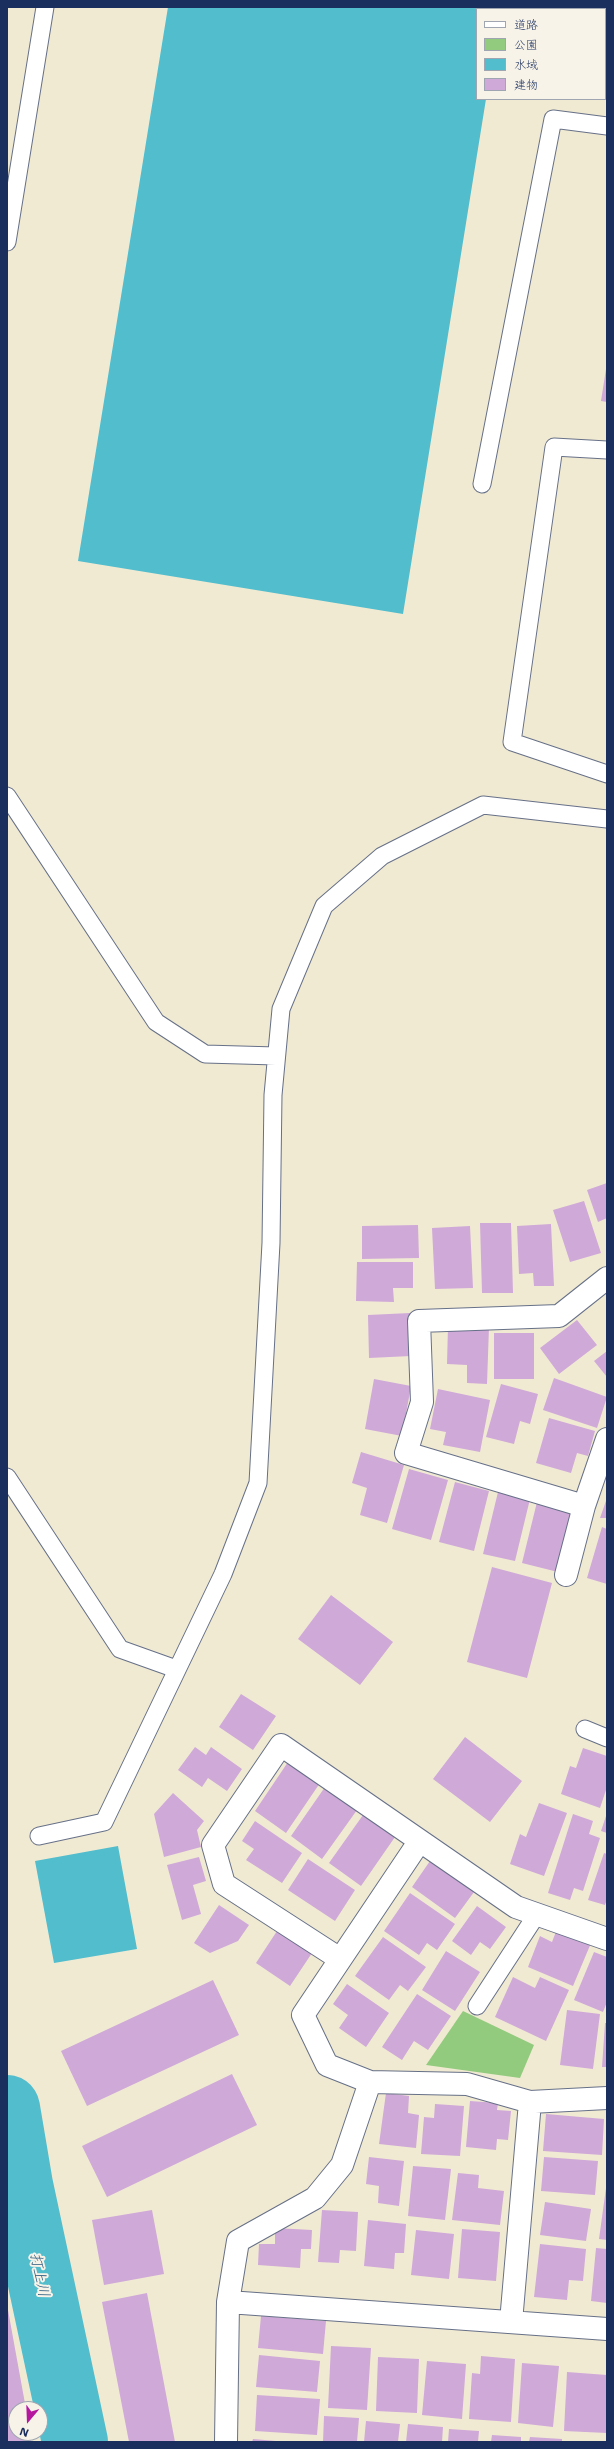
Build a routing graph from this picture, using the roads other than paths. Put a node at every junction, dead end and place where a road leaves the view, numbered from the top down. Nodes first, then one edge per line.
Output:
1 (45, 7) edge
2 (607, 126) edge
3 (7, 242) edge
4 (607, 450) edge
5 (482, 484) dead end
6 (607, 774) edge
7 (7, 796) edge
8 (607, 819) edge
9 (276, 1056) junction
10 (607, 1278) edge
11 (607, 1439) edge
12 (7, 1476) edge
13 (584, 1506) junction
14 (566, 1575) dead end
15 (176, 1669) junction
16 (585, 1729) dead end
17 (607, 1738) edge
18 (39, 1836) dead end
19 (420, 1842) junction
20 (537, 1914) junction
21 (607, 1939) edge
22 (340, 1959) junction
23 (477, 2006) dead end
24 (370, 2082) junction
25 (607, 2098) edge
26 (530, 2102) junction
27 (228, 2302) junction
28 (511, 2322) junction
29 (607, 2329) edge
30 (226, 2442) edge

1 - 3 lane
2 - 5 lane
4 - 6 lane
7 - 9 lane
8 - 9 lane
9 - 15 lane
10 - 13 street
11 - 13 street
12 - 15 lane
13 - 14 street
15 - 18 lane
16 - 17 lane
19 - 20 street
19 - 22 street
19 - 22 street
20 - 21 street
20 - 23 lane
22 - 24 street
24 - 26 street
24 - 27 street
25 - 26 street
26 - 28 street
27 - 28 street
27 - 30 street
28 - 29 street

